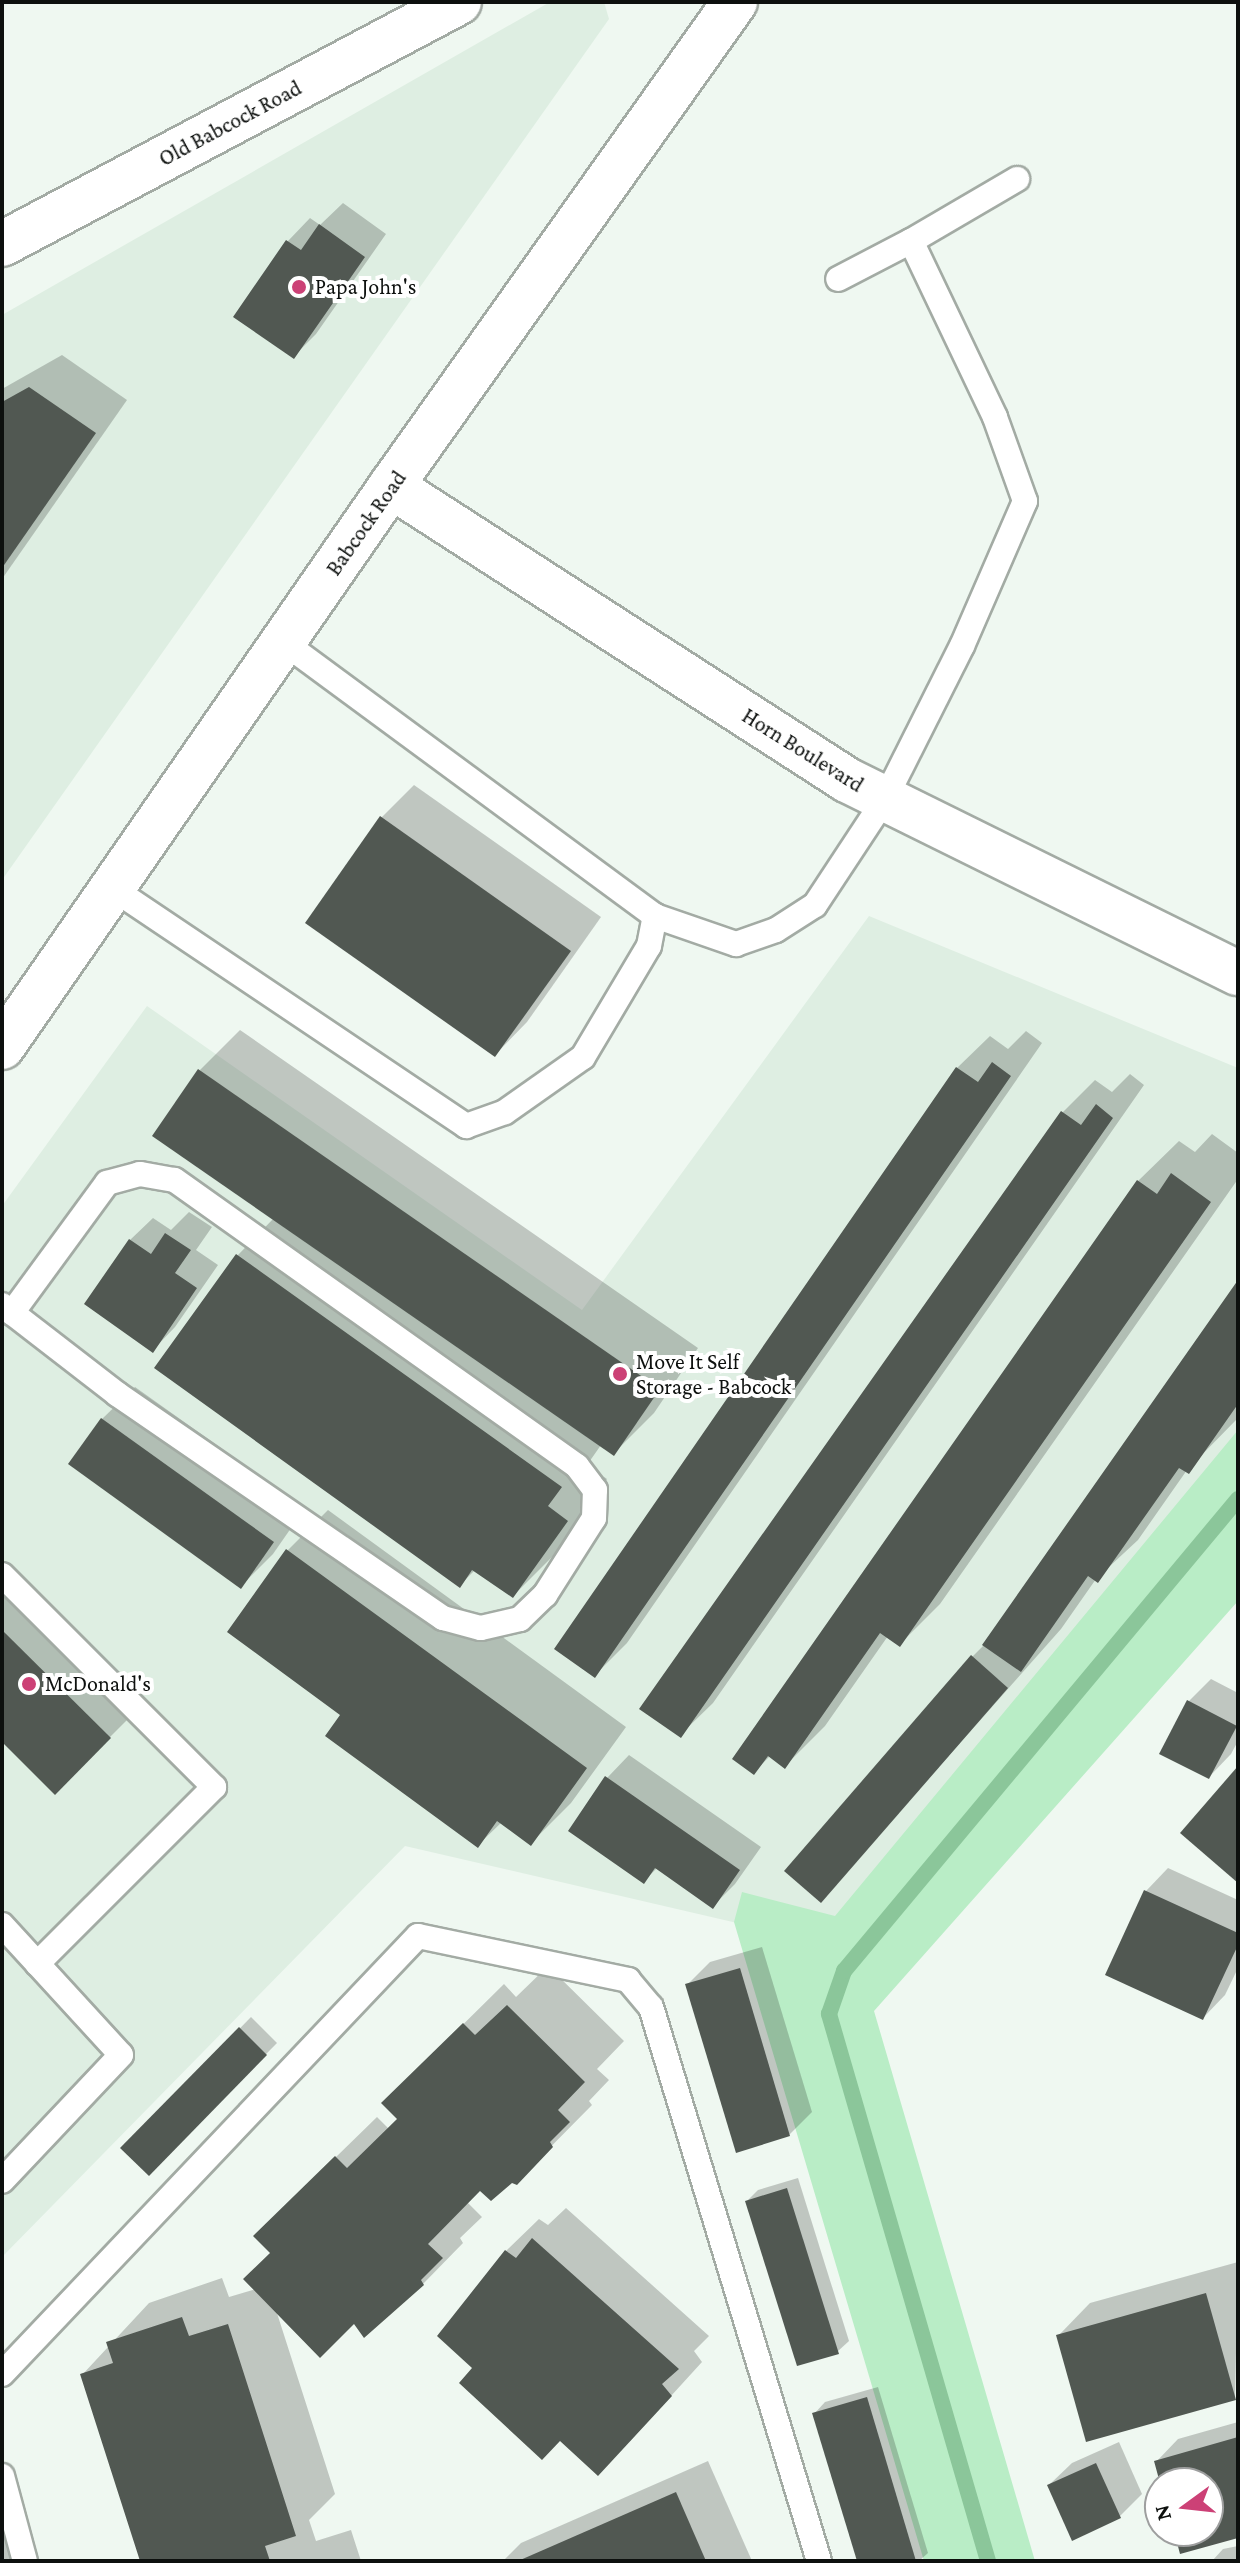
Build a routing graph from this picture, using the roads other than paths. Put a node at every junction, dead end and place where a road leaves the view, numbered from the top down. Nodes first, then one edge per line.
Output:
1 (459, 2) edge
2 (735, 2) edge
3 (1017, 179) dead end
4 (911, 241) junction
5 (2, 244) edge
6 (838, 279) dead end
7 (391, 486) junction
8 (283, 642) junction
9 (885, 799) junction
10 (112, 888) junction
11 (655, 916) junction
12 (1238, 973) edge
13 (2, 1047) edge
14 (7, 1309) edge
15 (2, 1575) edge
16 (2, 1925) edge
17 (37, 1964) junction
18 (2, 2181) edge
19 (2, 2374) edge
20 (2, 2476) edge
21 (25, 2561) edge
22 (819, 2561) edge

1 - 5 street, Old Babcock Road
2 - 7 street, Babcock Road
3 - 4 lane
4 - 6 lane
4 - 9 lane
7 - 8 street, Babcock Road
7 - 9 street, Horn Boulevard
8 - 10 street, Babcock Road
8 - 11 lane
9 - 11 lane
9 - 12 street, Horn Boulevard
10 - 11 lane
10 - 13 street, Babcock Road
14 - 14 lane
15 - 17 lane
16 - 17 lane
17 - 18 lane
19 - 22 lane
20 - 21 lane

